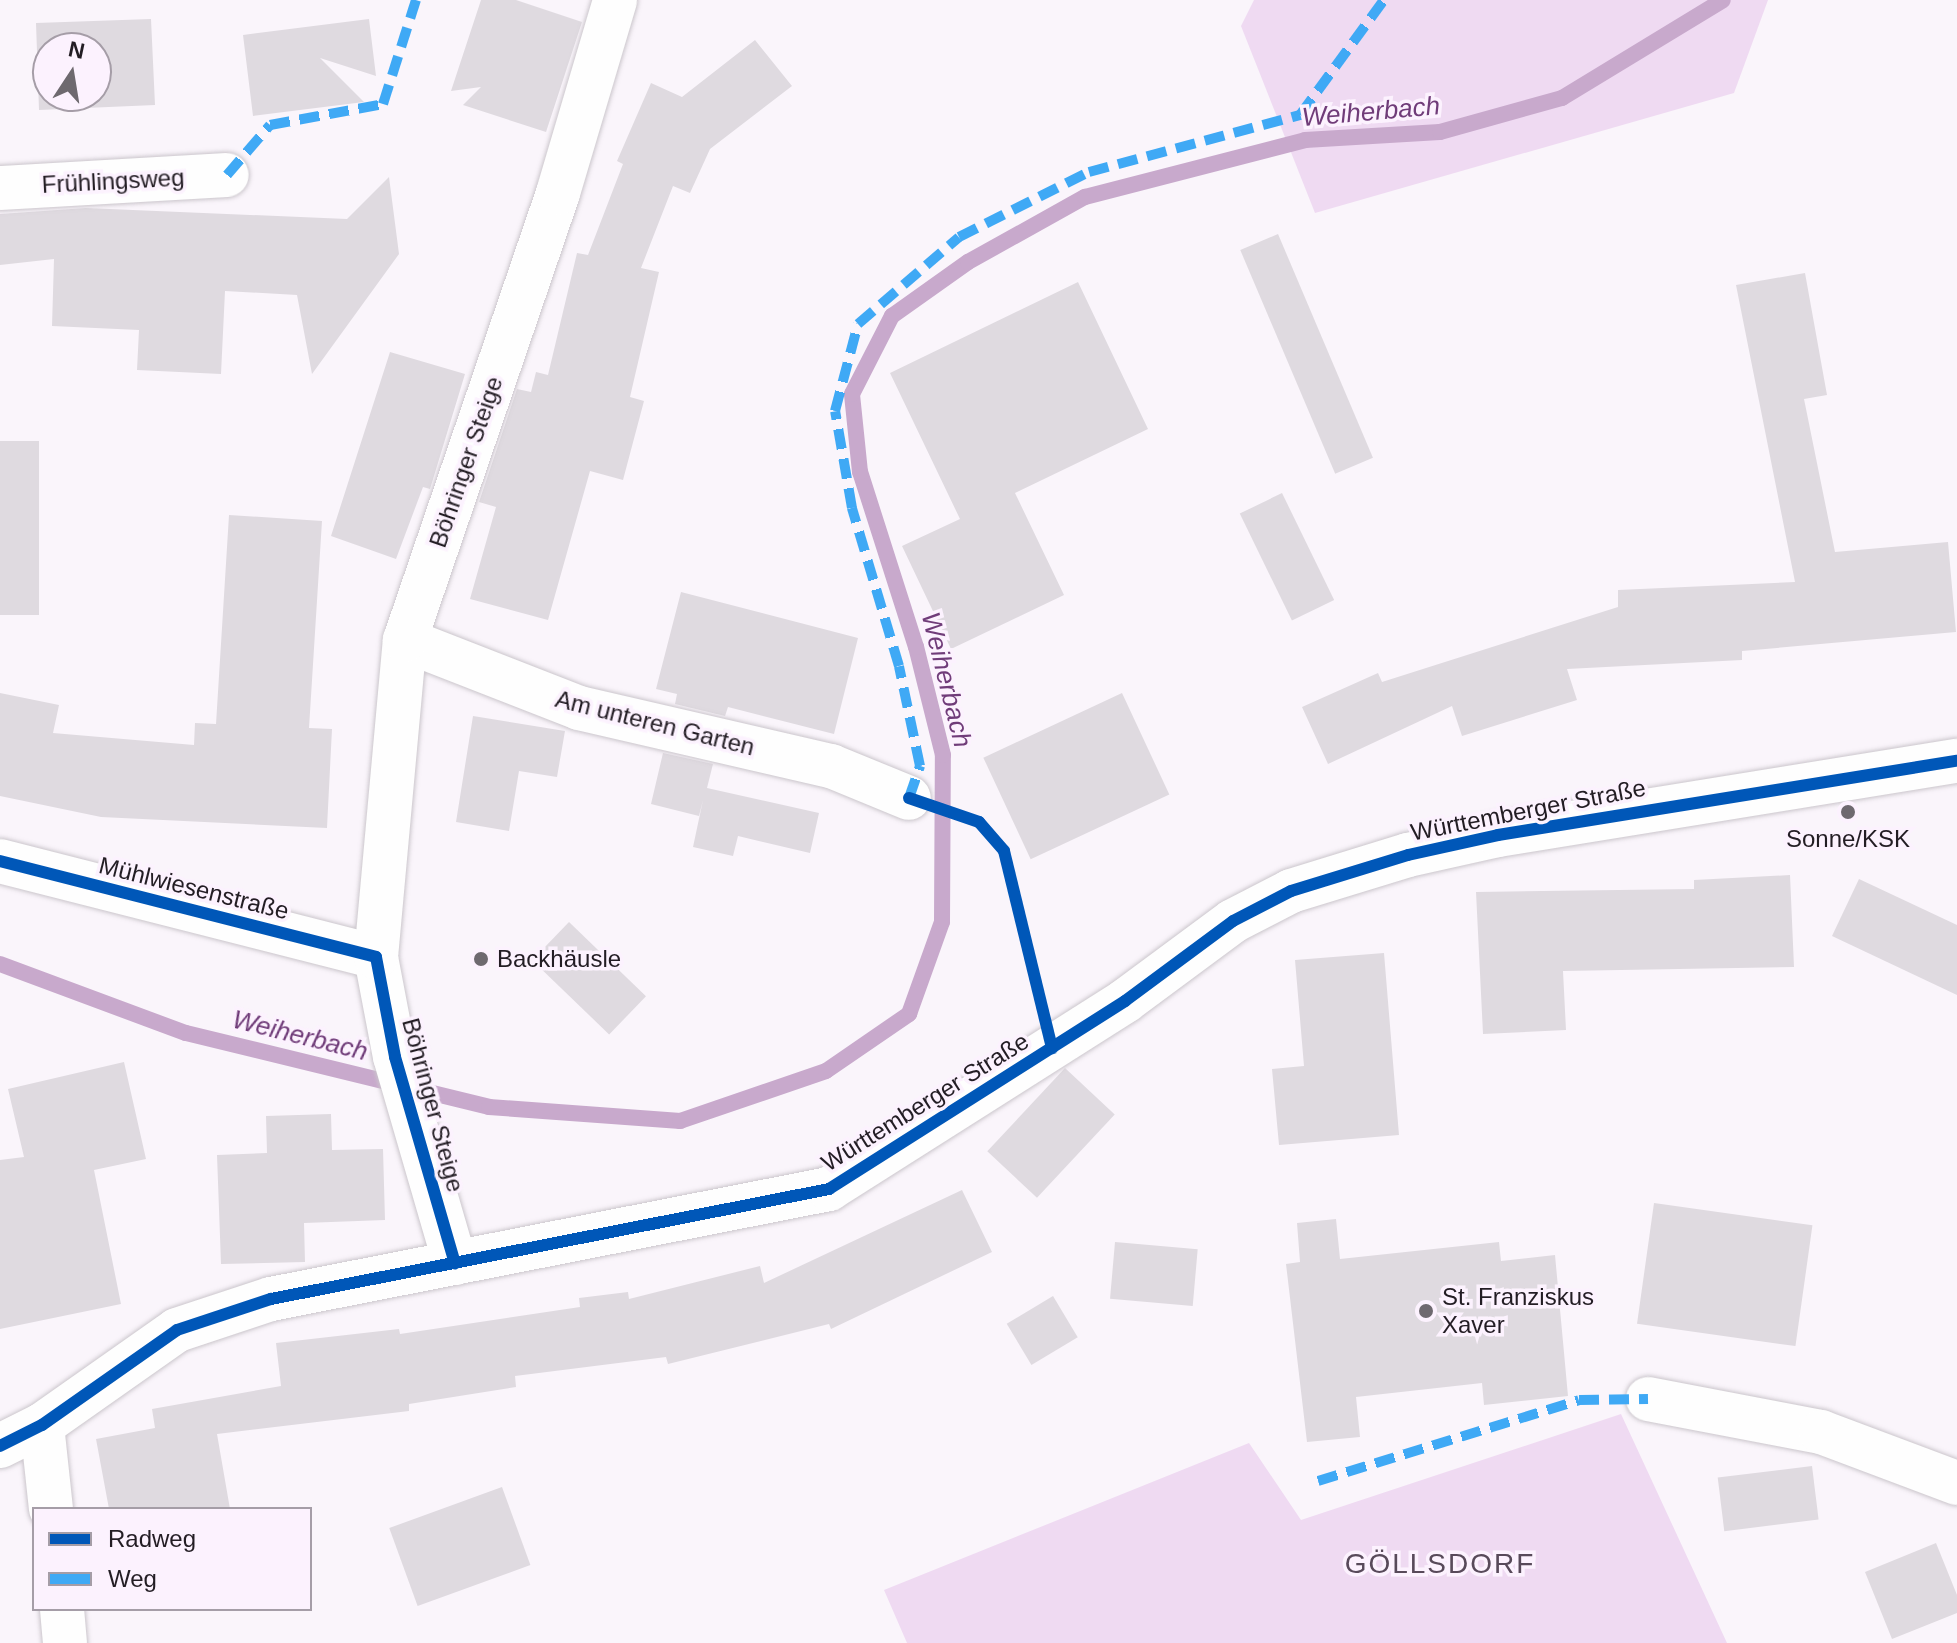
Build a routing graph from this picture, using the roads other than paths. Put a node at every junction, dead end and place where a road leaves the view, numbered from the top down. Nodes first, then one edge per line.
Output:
1 (615, 0) edge
2 (227, 175) dead end
3 (0, 188) edge
4 (405, 640) junction
5 (1957, 761) edge
6 (909, 798) dead end
7 (0, 861) edge
8 (376, 957) junction
9 (455, 1263) junction
10 (1648, 1399) dead end
11 (42, 1425) junction
12 (0, 1446) edge
13 (1957, 1483) edge
14 (51, 1507) edge
15 (62, 1611) edge
16 (65, 1643) edge

1 - 4 street, Böhringer Steige
2 - 3 street, Frühlingsweg
4 - 6 street, Am unteren Garten
4 - 8 street, Böhringer Steige
5 - 9 street, Württemberger Straße
7 - 8 street, Mühlwiesenstraße
8 - 9 street, Böhringer Steige
9 - 11 street, Württemberger Straße
10 - 13 street
11 - 12 street, Württemberger Straße
11 - 14 street
15 - 16 street

